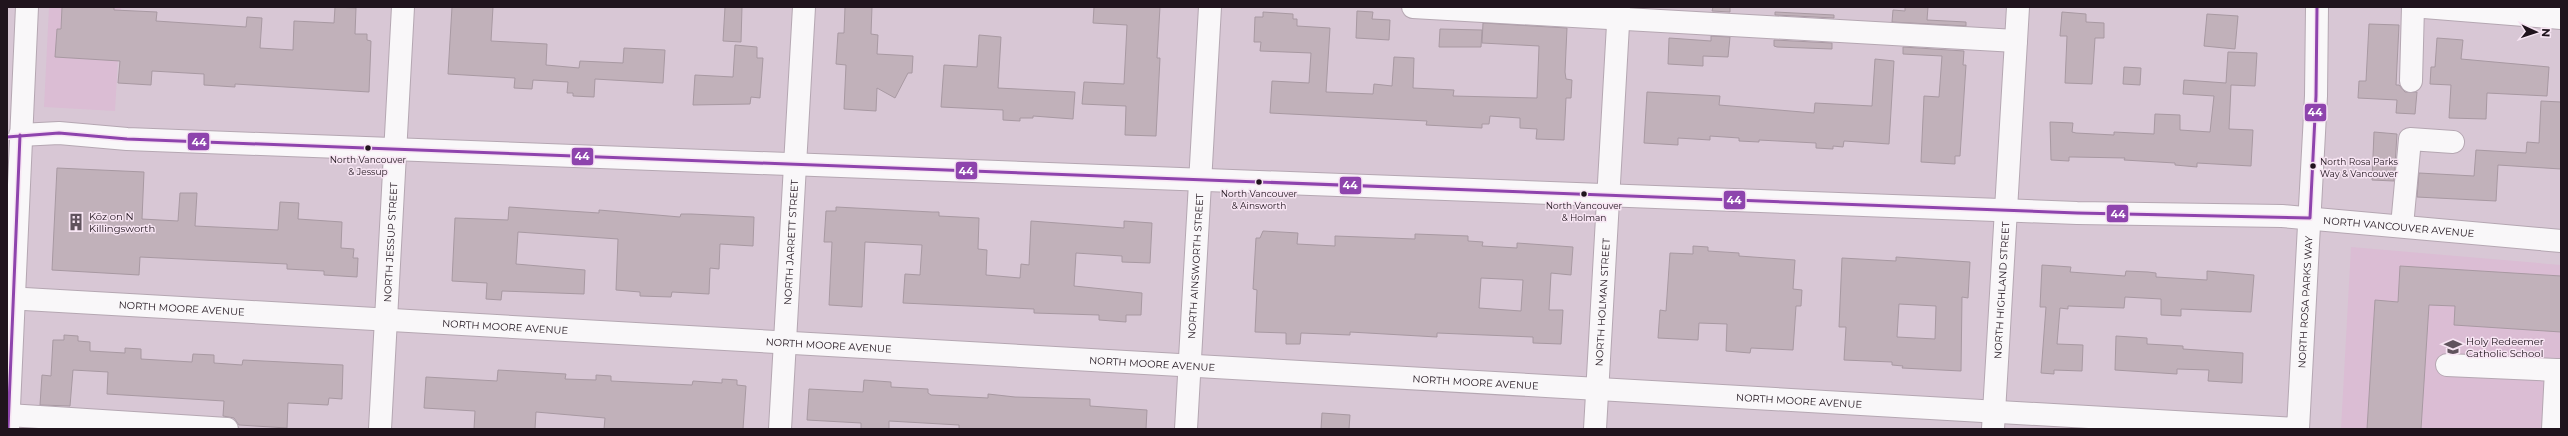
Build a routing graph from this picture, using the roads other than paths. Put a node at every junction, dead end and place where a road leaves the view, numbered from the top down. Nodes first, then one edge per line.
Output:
1 (27, 7) edge
2 (403, 7) edge
3 (804, 7) edge
4 (1210, 7) edge
5 (1413, 7) edge
6 (2018, 7) edge
7 (2317, 7) edge
8 (2413, 7) edge
9 (2424, 7) edge
10 (1619, 13) edge
11 (2561, 18) edge
12 (2016, 41) junction
13 (2411, 81) dead end
14 (14, 136) edge
15 (2453, 142) dead end
16 (395, 149) junction
17 (795, 164) junction
18 (1200, 180) junction
19 (1608, 195) junction
20 (2006, 210) junction
21 (2310, 218) junction
22 (2402, 226) junction
23 (2561, 241) edge
24 (9, 298) edge
25 (386, 318) junction
26 (785, 342) junction
27 (1190, 365) junction
28 (2447, 365) dead end
29 (2558, 370) edge
30 (1597, 388) junction
31 (1994, 420) edge
32 (8, 422) edge
33 (227, 429) edge
34 (380, 429) edge
35 (780, 429) edge
36 (1186, 429) edge
37 (1595, 429) edge
38 (2298, 429) edge
39 (2553, 429) edge

1 - 14 street
2 - 16 street, NORTH JESSUP STREET
3 - 17 street, NORTH JARRETT STREET
4 - 18 street, NORTH AINSWORTH STREET
5 - 10 street
6 - 12 street, NORTH HIGHLAND STREET
7 - 21 street, NORTH ROSA PARKS WAY
8 - 13 street
9 - 11 street
10 - 12 street
10 - 19 street, NORTH HOLMAN STREET
12 - 20 street, NORTH HIGHLAND STREET
14 - 16 street, NORTH VANCOUVER AVENUE
14 - 24 street
15 - 22 street
16 - 17 street, NORTH VANCOUVER AVENUE
16 - 25 street, NORTH JESSUP STREET
17 - 18 street, NORTH VANCOUVER AVENUE
17 - 26 street, NORTH JARRETT STREET
18 - 19 street, NORTH VANCOUVER AVENUE
18 - 27 street, NORTH AINSWORTH STREET
19 - 20 street, NORTH VANCOUVER AVENUE
19 - 30 street, NORTH HOLMAN STREET
20 - 21 street, NORTH VANCOUVER AVENUE
20 - 31 street, NORTH HIGHLAND STREET
21 - 22 street, NORTH VANCOUVER AVENUE
21 - 38 street, NORTH ROSA PARKS WAY
22 - 23 street, NORTH VANCOUVER AVENUE
24 - 25 street, NORTH MOORE AVENUE
24 - 32 street
25 - 26 street, NORTH MOORE AVENUE
25 - 34 street, NORTH JESSUP STREET
26 - 27 street, NORTH MOORE AVENUE
26 - 35 street, NORTH JARRETT STREET
27 - 30 street, NORTH MOORE AVENUE
27 - 36 street, NORTH AINSWORTH STREET
28 - 29 street
29 - 39 street
30 - 31 street, NORTH MOORE AVENUE
30 - 37 street, NORTH HOLMAN STREET
31 - 38 street, NORTH MOORE AVENUE
32 - 33 street

